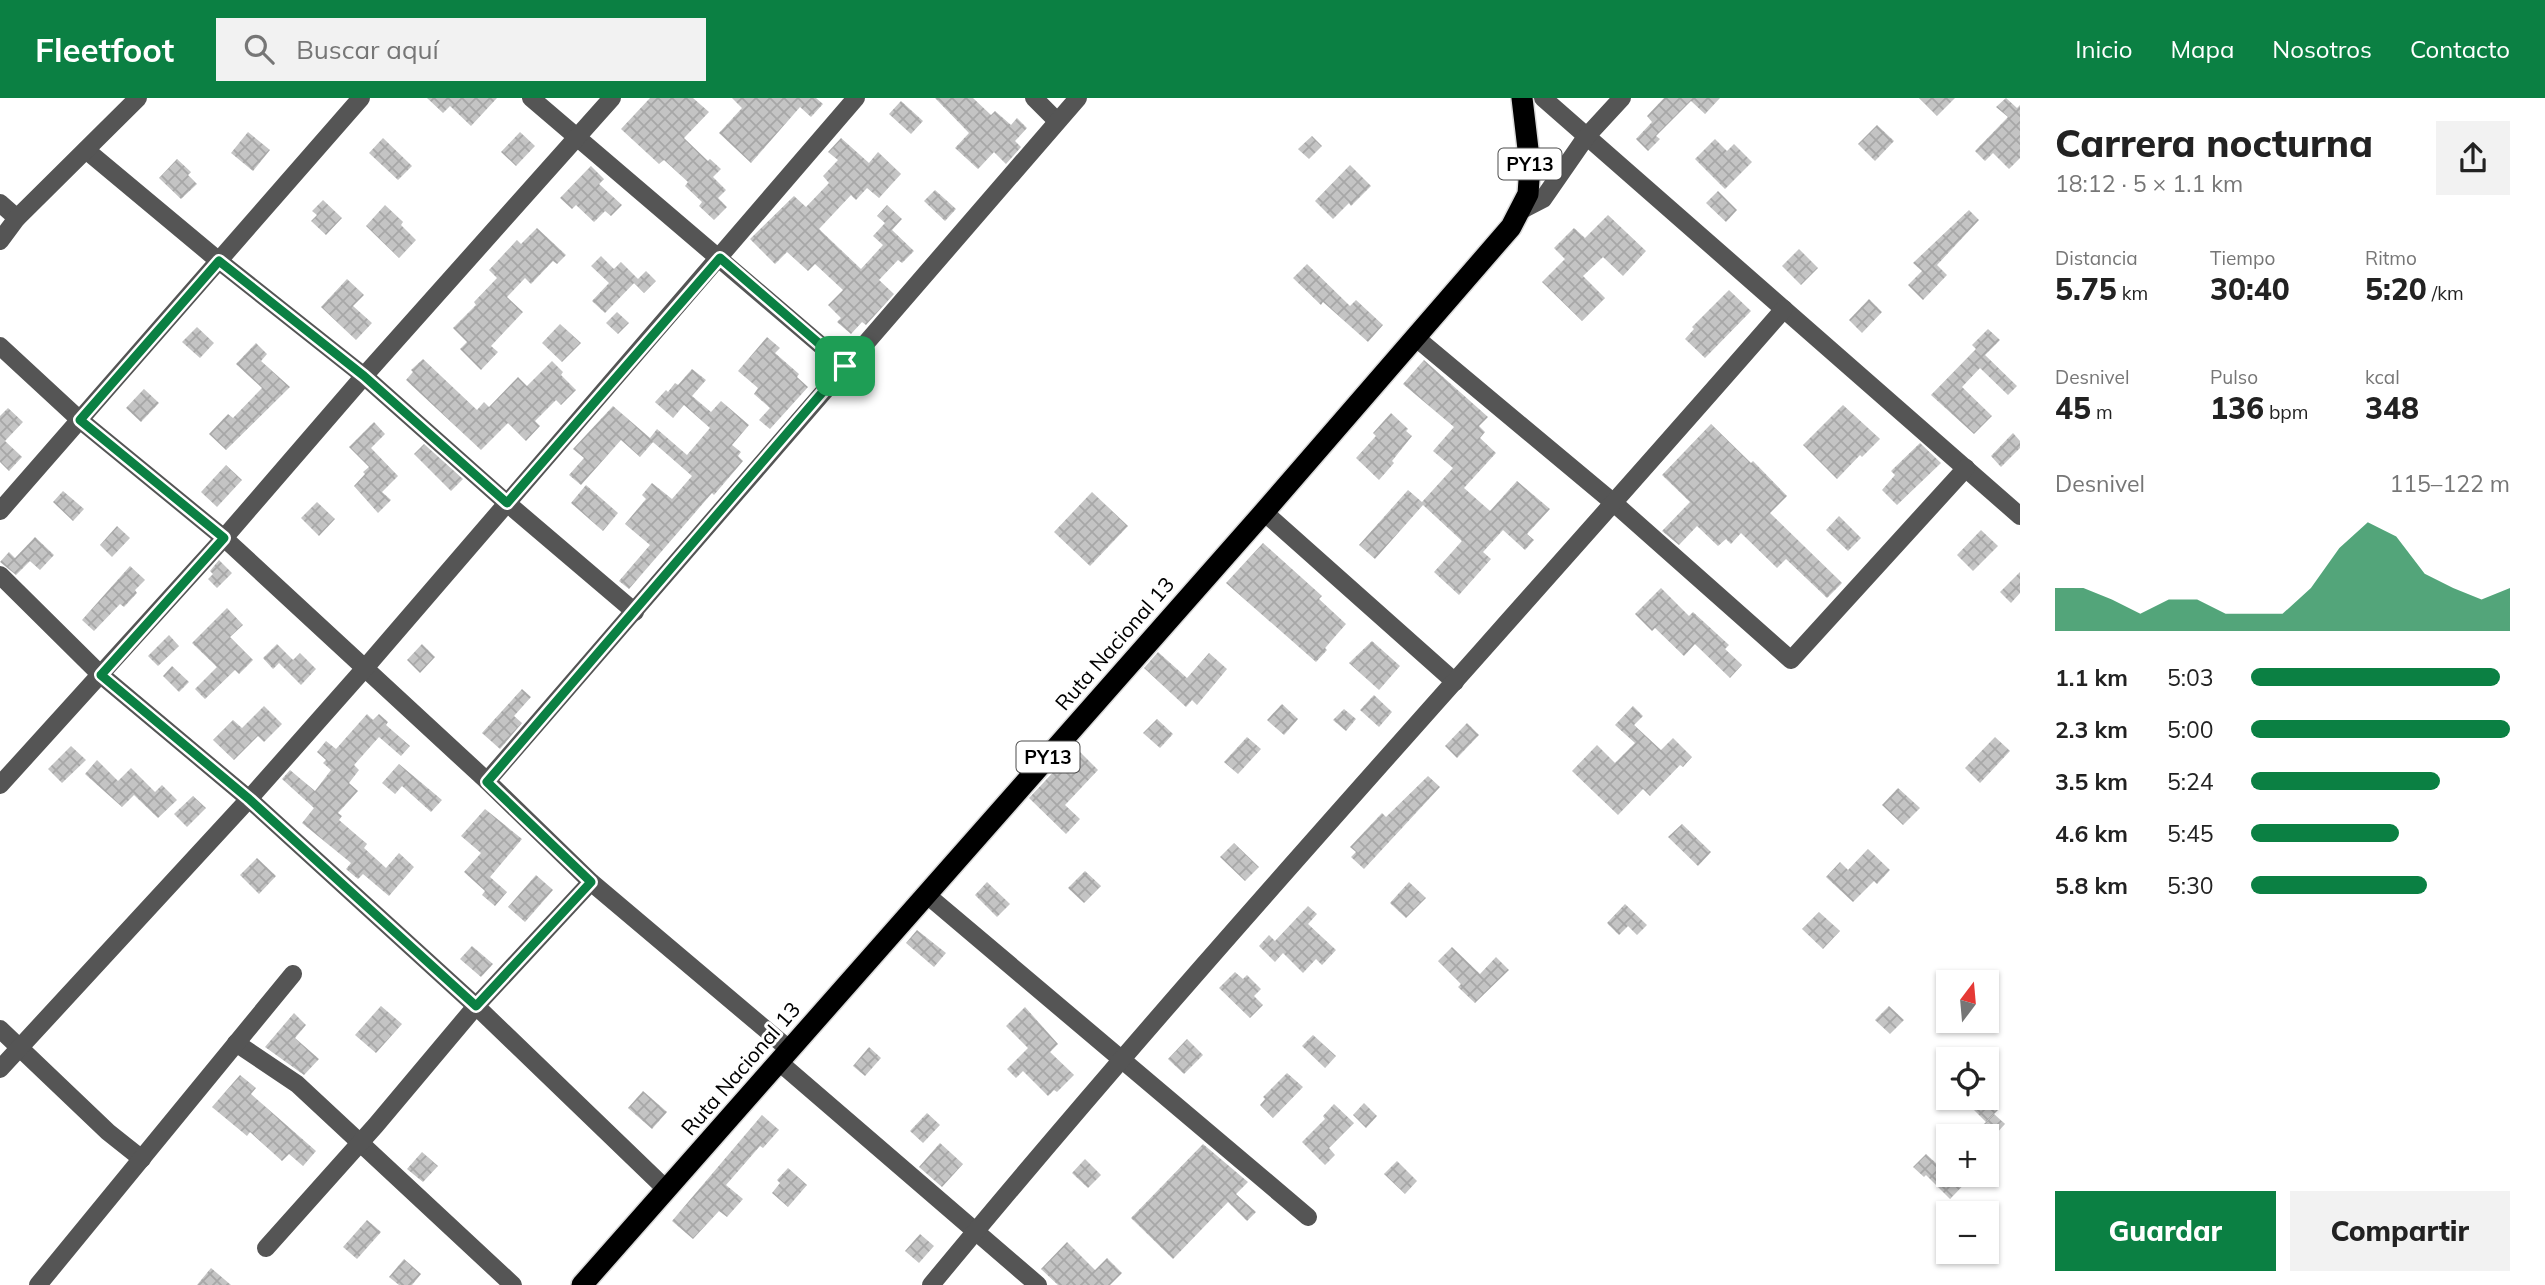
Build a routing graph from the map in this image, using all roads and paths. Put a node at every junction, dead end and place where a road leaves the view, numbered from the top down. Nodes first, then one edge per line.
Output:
1 (138, 98) edge
2 (361, 98) edge
3 (531, 98) edge
4 (612, 98) edge
5 (856, 98) edge
6 (1034, 98) edge
7 (1078, 98) edge
8 (1522, 98) edge
9 (1543, 98) edge
10 (1622, 98) edge
11 (1057, 121) junction
12 (1586, 137) junction
13 (577, 138) junction
14 (86, 150) junction
15 (0, 203) edge
16 (1518, 212) junction
17 (17, 218) junction
18 (0, 241) edge
19 (720, 258) junction
20 (219, 261) junction
21 (1784, 309) junction
22 (1415, 337) junction
23 (0, 346) edge
24 (845, 366) junction
25 (364, 376) junction
26 (80, 420) junction
27 (1966, 468) junction
28 (507, 503) junction
29 (1615, 504) junction
30 (0, 511) edge
31 (1264, 512) junction
32 (2020, 516) edge
33 (224, 538) junction
34 (0, 575) edge
35 (635, 612) junction
36 (365, 668) junction
37 (101, 675) junction
38 (1455, 682) junction
39 (487, 782) junction
40 (0, 785) edge
41 (249, 799) junction
42 (591, 882) junction
43 (927, 895) junction
44 (293, 974) dead end
45 (476, 1006) junction
46 (0, 1029) edge
47 (236, 1044) junction
48 (19, 1048) junction
49 (785, 1056) junction
50 (1121, 1058) junction
51 (0, 1069) edge
52 (360, 1143) junction
53 (142, 1158) junction
54 (667, 1190) junction
55 (1308, 1217) dead end
56 (975, 1232) junction
57 (266, 1248) dead end
58 (38, 1285) edge
59 (513, 1285) edge
60 (582, 1285) edge
61 (931, 1285) edge
62 (1038, 1285) edge

1 - 14 street
2 - 20 street
3 - 13 street
4 - 13 street
5 - 19 street
6 - 11 street
7 - 11 street
8 - 16 highway, Ruta Nacional 13 / PY13
9 - 12 street
10 - 12 street
11 - 24 street
12 - 16 street
12 - 21 street
13 - 19 street
13 - 25 street
14 - 17 street
14 - 20 street
15 - 17 street
16 - 22 highway, Ruta Nacional 13 / PY13
17 - 18 street
19 - 24 street
19 - 28 street
20 - 25 street
20 - 26 street
21 - 27 street
21 - 29 street
22 - 29 street
22 - 31 highway, Ruta Nacional 13 / PY13
23 - 26 street
24 - 35 street
25 - 28 street
25 - 33 street
26 - 30 street
26 - 33 street
27 - 29 street
27 - 32 street
28 - 35 street
28 - 36 street
29 - 38 street
31 - 38 street
31 - 43 highway, Ruta Nacional 13 / PY13
33 - 36 street
33 - 37 street
34 - 37 street
35 - 39 street
36 - 39 street
36 - 41 street
37 - 40 street
37 - 41 street
38 - 50 street
39 - 42 street
41 - 45 street
41 - 48 street
42 - 45 street
42 - 49 street
43 - 49 highway, Ruta Nacional 13 / PY13
43 - 50 street
44 - 47 street
45 - 52 street
45 - 54 street
46 - 48 street
47 - 52 street
47 - 53 street
48 - 51 street
48 - 53 street
49 - 54 highway, Ruta Nacional 13 / PY13
49 - 56 street
50 - 55 street
50 - 56 street
52 - 57 street
52 - 59 street
53 - 58 street
54 - 60 highway, Ruta Nacional 13 / PY13
56 - 61 street
56 - 62 street

